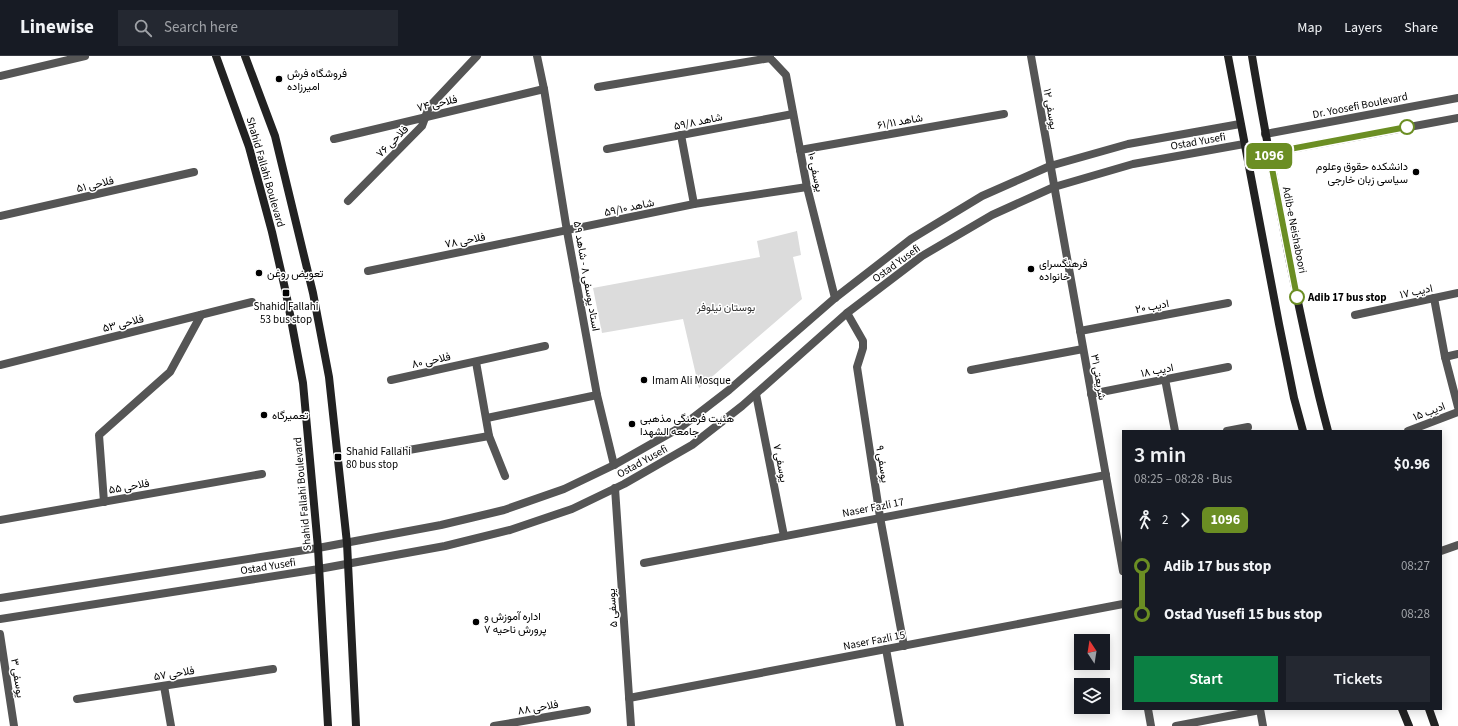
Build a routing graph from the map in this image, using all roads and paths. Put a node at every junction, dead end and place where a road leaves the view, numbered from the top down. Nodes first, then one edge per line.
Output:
1 (85, 56) edge
2 (216, 56) edge
3 (245, 56) edge
4 (477, 56) edge
5 (537, 56) edge
6 (1031, 56) edge
7 (1228, 56) edge
8 (1252, 56) edge
9 (770, 57) edge
10 (0, 76) edge
11 (598, 87) dead end
12 (544, 89) junction
13 (1458, 98) edge
14 (793, 114) junction
15 (1004, 114) dead end
16 (425, 117) junction
17 (1458, 118) edge
18 (1240, 124) junction
19 (1266, 134) junction
20 (681, 135) junction
21 (334, 139) dead end
22 (1244, 144) junction
23 (607, 148) dead end
24 (800, 150) junction
25 (1269, 153) junction
26 (1050, 166) junction
27 (194, 172) dead end
28 (807, 187) junction
29 (1054, 187) junction
30 (348, 201) dead end
31 (694, 204) junction
32 (0, 216) edge
33 (567, 231) junction
34 (368, 271) dead end
35 (1458, 293) edge
36 (835, 298) junction
37 (1434, 298) junction
38 (252, 302) dead end
39 (1228, 303) dead end
40 (847, 313) junction
41 (201, 315) junction
42 (1355, 315) dead end
43 (1080, 331) junction
44 (545, 346) dead end
45 (1083, 349) junction
46 (1458, 354) edge
47 (1445, 357) junction
48 (476, 362) junction
49 (0, 365) edge
50 (1228, 367) dead end
51 (971, 370) dead end
52 (1165, 379) junction
53 (391, 380) dead end
54 (756, 394) junction
55 (1091, 394) junction
56 (597, 395) junction
57 (1458, 407) edge
58 (1458, 412) edge
59 (487, 418) junction
60 (1248, 427) dead end
61 (1175, 430) edge
62 (1232, 430) edge
63 (1303, 430) edge
64 (1328, 430) edge
65 (1411, 430) edge
66 (489, 436) junction
67 (402, 451) dead end
68 (614, 465) junction
69 (262, 474) dead end
70 (1106, 475) junction
71 (505, 476) dead end
72 (615, 488) junction
73 (104, 502) junction
74 (880, 517) junction
75 (0, 520) edge
76 (784, 536) junction
77 (347, 543) junction
78 (1458, 545) edge
79 (318, 548) junction
80 (1442, 551) edge
81 (644, 562) dead end
82 (1122, 562) edge
83 (348, 564) junction
84 (320, 569) junction
85 (0, 598) edge
86 (1122, 604) edge
87 (0, 619) edge
88 (0, 634) edge
89 (904, 646) junction
90 (886, 649) junction
91 (273, 669) dead end
92 (164, 686) junction
93 (629, 698) junction
94 (77, 699) dead end
95 (587, 710) dead end
96 (1148, 710) edge
97 (1260, 710) edge
98 (1402, 710) edge
99 (1429, 710) edge
100 (14, 726) edge
101 (171, 726) edge
102 (328, 726) edge
103 (356, 726) edge
104 (494, 726) edge
105 (631, 726) edge
106 (900, 726) edge
107 (1151, 726) edge
108 (1176, 726) edge
109 (1263, 726) edge
110 (1409, 726) edge
111 (1435, 726) edge

1 - 10 street
2 - 79 main road, Shahid Fallahi Boulevard
3 - 77 main road, Shahid Fallahi Boulevard
4 - 16 street, فلاحی ۷۶
5 - 12 street, استاد یوسفی ۸ - شاهد ۵۹
6 - 26 street, یوسفی ۱۲
7 - 18 main road
8 - 19 main road, Adib-e Neishaboori
9 - 11 street
9 - 14 street, یوسفی ۱۰
12 - 16 street, فلاحی ۷۴
12 - 33 street, استاد یوسفی ۸ - شاهد ۵۹
13 - 19 street, Dr. Yoosefi Boulevard
14 - 20 street, شاهد ۵۹/۸
14 - 24 street, یوسفی ۱۰
15 - 24 street, شاهد ۶۱/۱۱
16 - 21 street, فلاحی ۷۴
16 - 30 street, فلاحی ۷۶
17 - 25 street
18 - 22 main road
18 - 26 street, Ostad Yusefi
19 - 25 main road, Adib-e Neishaboori
20 - 23 street, شاهد ۵۹/۸
20 - 31 street
22 - 29 street, Ostad Yusefi
22 - 63 main road
24 - 28 street, یوسفی ۱۰
25 - 64 main road, Adib-e Neishaboori
26 - 29 street, یوسفی ۱۲
26 - 36 street, Ostad Yusefi
27 - 32 street, فلاحی ۵۱
28 - 31 street, شاهد ۵۹/‍۱۰
28 - 36 street, یوسفی ۱۰
29 - 40 street, Ostad Yusefi
29 - 43 street, شریعتی ۳۱
31 - 33 street, شاهد ۵۹/‍۱۰
33 - 34 street, فلاحی ۷۸
33 - 56 street, استاد یوسفی ۸ - شاهد ۵۹
35 - 37 street, ادیب ۱۷
36 - 68 street, Ostad Yusefi
37 - 42 street, ادیب ۱۷
37 - 47 street
38 - 41 street, فلاحی ۵۳
39 - 43 street, ادیب ۲۰
40 - 54 street, Ostad Yusefi
40 - 74 street, یوسفی ۹
41 - 49 street, فلاحی ۵۳
41 - 73 street
43 - 45 street, شریعتی ۳۱
44 - 48 street, فلاحی ۸۰
45 - 51 street
45 - 55 street, شریعتی ۳۱
46 - 47 street
47 - 57 street
48 - 53 street, فلاحی ۸۰
48 - 59 street
50 - 52 street, ادیب ۱۸
52 - 55 street, ادیب ۱۸
52 - 61 street
54 - 72 street, Ostad Yusefi
54 - 76 street, یوسفی ۷
55 - 70 street, شریعتی ۳۱
56 - 59 street
56 - 68 street, استاد یوسفی ۸ - شاهد ۵۹
58 - 65 street, ادیب ۱۵
59 - 66 street
60 - 62 street
66 - 67 street
66 - 71 street
68 - 77 street, Ostad Yusefi
69 - 73 street, فلاحی ۵۵
70 - 74 street, Naser Fazli 17
70 - 82 street, شریعتی ۳۱
72 - 83 street, Ostad Yusefi
72 - 93 street, یوسفی ۵
73 - 75 street, فلاحی ۵۵
74 - 76 street, Naser Fazli 17
74 - 89 street, یوسفی ۹
76 - 81 street, Naser Fazli 17
77 - 79 street, Ostad Yusefi
77 - 83 main road, Shahid Fallahi Boulevard
78 - 80 street
79 - 84 main road, Shahid Fallahi Boulevard
79 - 85 street, Ostad Yusefi
83 - 84 street, Ostad Yusefi
83 - 103 main road, Shahid Fallahi Boulevard
84 - 87 street, Ostad Yusefi
84 - 102 main road, Shahid Fallahi Boulevard
86 - 89 street, Naser Fazli 15
88 - 100 street, یوسفی ۳
89 - 90 street, Naser Fazli 15
90 - 93 street, Naser Fazli 15
90 - 106 street
91 - 92 street, فلاحی ۵۷
92 - 94 street, فلاحی ۵۷
92 - 101 street
93 - 105 street, یوسفی ۵
95 - 104 street, فلاحی ۸۸
96 - 107 street
97 - 108 street
97 - 109 street
98 - 110 main road
99 - 111 main road

